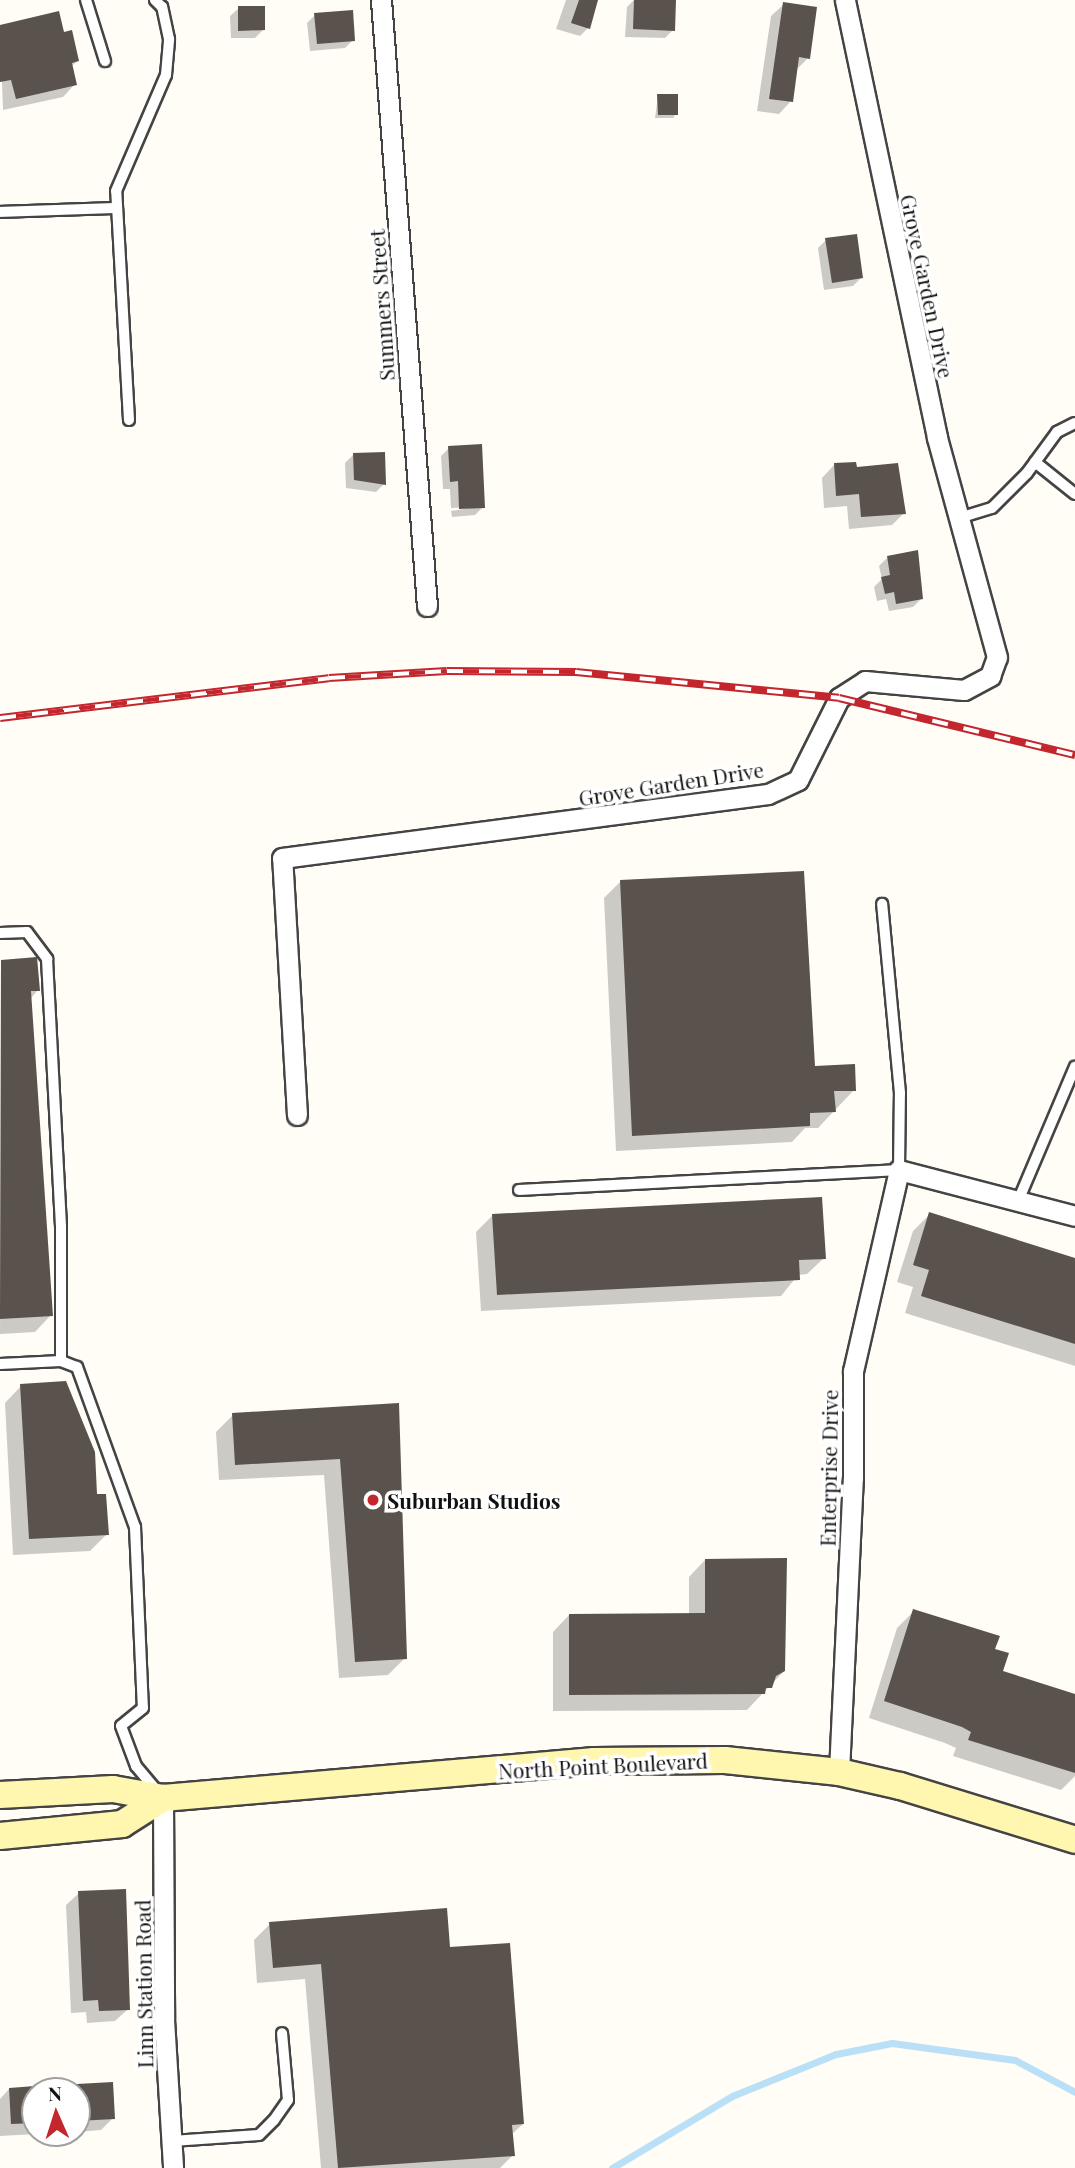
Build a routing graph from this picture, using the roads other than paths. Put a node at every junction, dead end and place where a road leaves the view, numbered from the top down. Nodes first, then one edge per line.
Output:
1 (86, 0) edge
2 (155, 0) edge
3 (381, 0) edge
4 (845, 0) edge
5 (105, 61) dead end
6 (117, 208) junction
7 (0, 212) edge
8 (129, 420) dead end
9 (1075, 423) edge
10 (1035, 462) junction
11 (1075, 494) edge
12 (959, 518) junction
13 (427, 606) dead end
14 (882, 904) dead end
15 (0, 933) edge
16 (1075, 1067) edge
17 (297, 1115) dead end
18 (899, 1170) junction
19 (519, 1190) dead end
20 (1018, 1201) junction
21 (1075, 1216) edge
22 (61, 1361) junction
23 (0, 1364) edge
24 (839, 1772) junction
25 (0, 1796) edge
26 (163, 1798) junction
27 (0, 1836) edge
28 (1075, 1839) edge
29 (282, 2033) dead end
30 (172, 2141) junction
31 (173, 2168) edge

1 - 5 lane
2 - 6 lane
3 - 13 street, Summers Street
4 - 12 street, Grove Garden Drive
6 - 7 lane
6 - 8 lane
9 - 10 lane
10 - 11 lane
10 - 12 lane
12 - 17 street, Grove Garden Drive
14 - 18 lane
15 - 22 lane
16 - 20 lane
18 - 19 lane
18 - 20 street
18 - 24 street, Enterprise Drive
20 - 21 street
22 - 23 lane
22 - 26 lane
24 - 26 main road, North Point Boulevard
24 - 28 main road, North Point Boulevard
25 - 26 main road, North Point Boulevard
26 - 27 main road, North Point Boulevard
26 - 30 street, Linn Station Road
29 - 30 lane
30 - 31 street, Linn Station Road

